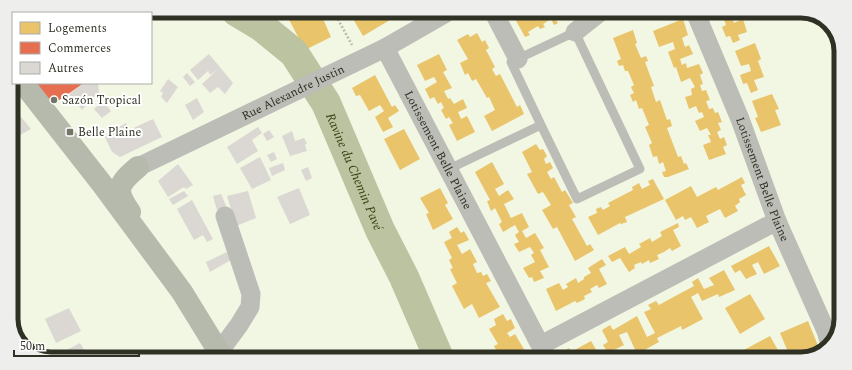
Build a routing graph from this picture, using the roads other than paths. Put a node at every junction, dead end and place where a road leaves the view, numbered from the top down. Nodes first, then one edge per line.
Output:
1 (436, 18) edge
2 (497, 18) edge
3 (593, 18) edge
4 (698, 18) edge
5 (575, 32) junction
6 (385, 48) junction
7 (518, 59) junction
8 (24, 84) edge
9 (18, 87) edge
10 (541, 125) junction
11 (70, 142) junction
12 (138, 167) junction
13 (449, 169) junction
14 (225, 216) dead end
15 (777, 221) junction
16 (155, 256) junction
17 (828, 338) edge
18 (216, 352) edge
19 (216, 352) edge
20 (220, 352) edge
21 (544, 352) edge

1 - 6 street, Rue Alexandre Justin
2 - 7 street
3 - 5 street
4 - 15 street, Lotissement Belle Plaine
5 - 7 lane
5 - 10 lane
6 - 12 street, Rue Alexandre Justin
6 - 13 street, Lotissement Belle Plaine
7 - 10 lane
8 - 11 highway
9 - 18 highway
10 - 13 lane
11 - 12 highway
11 - 16 highway
12 - 16 highway
13 - 21 street, Lotissement Belle Plaine
14 - 20 street
15 - 17 street, Lotissement Belle Plaine
15 - 21 street
16 - 19 highway

